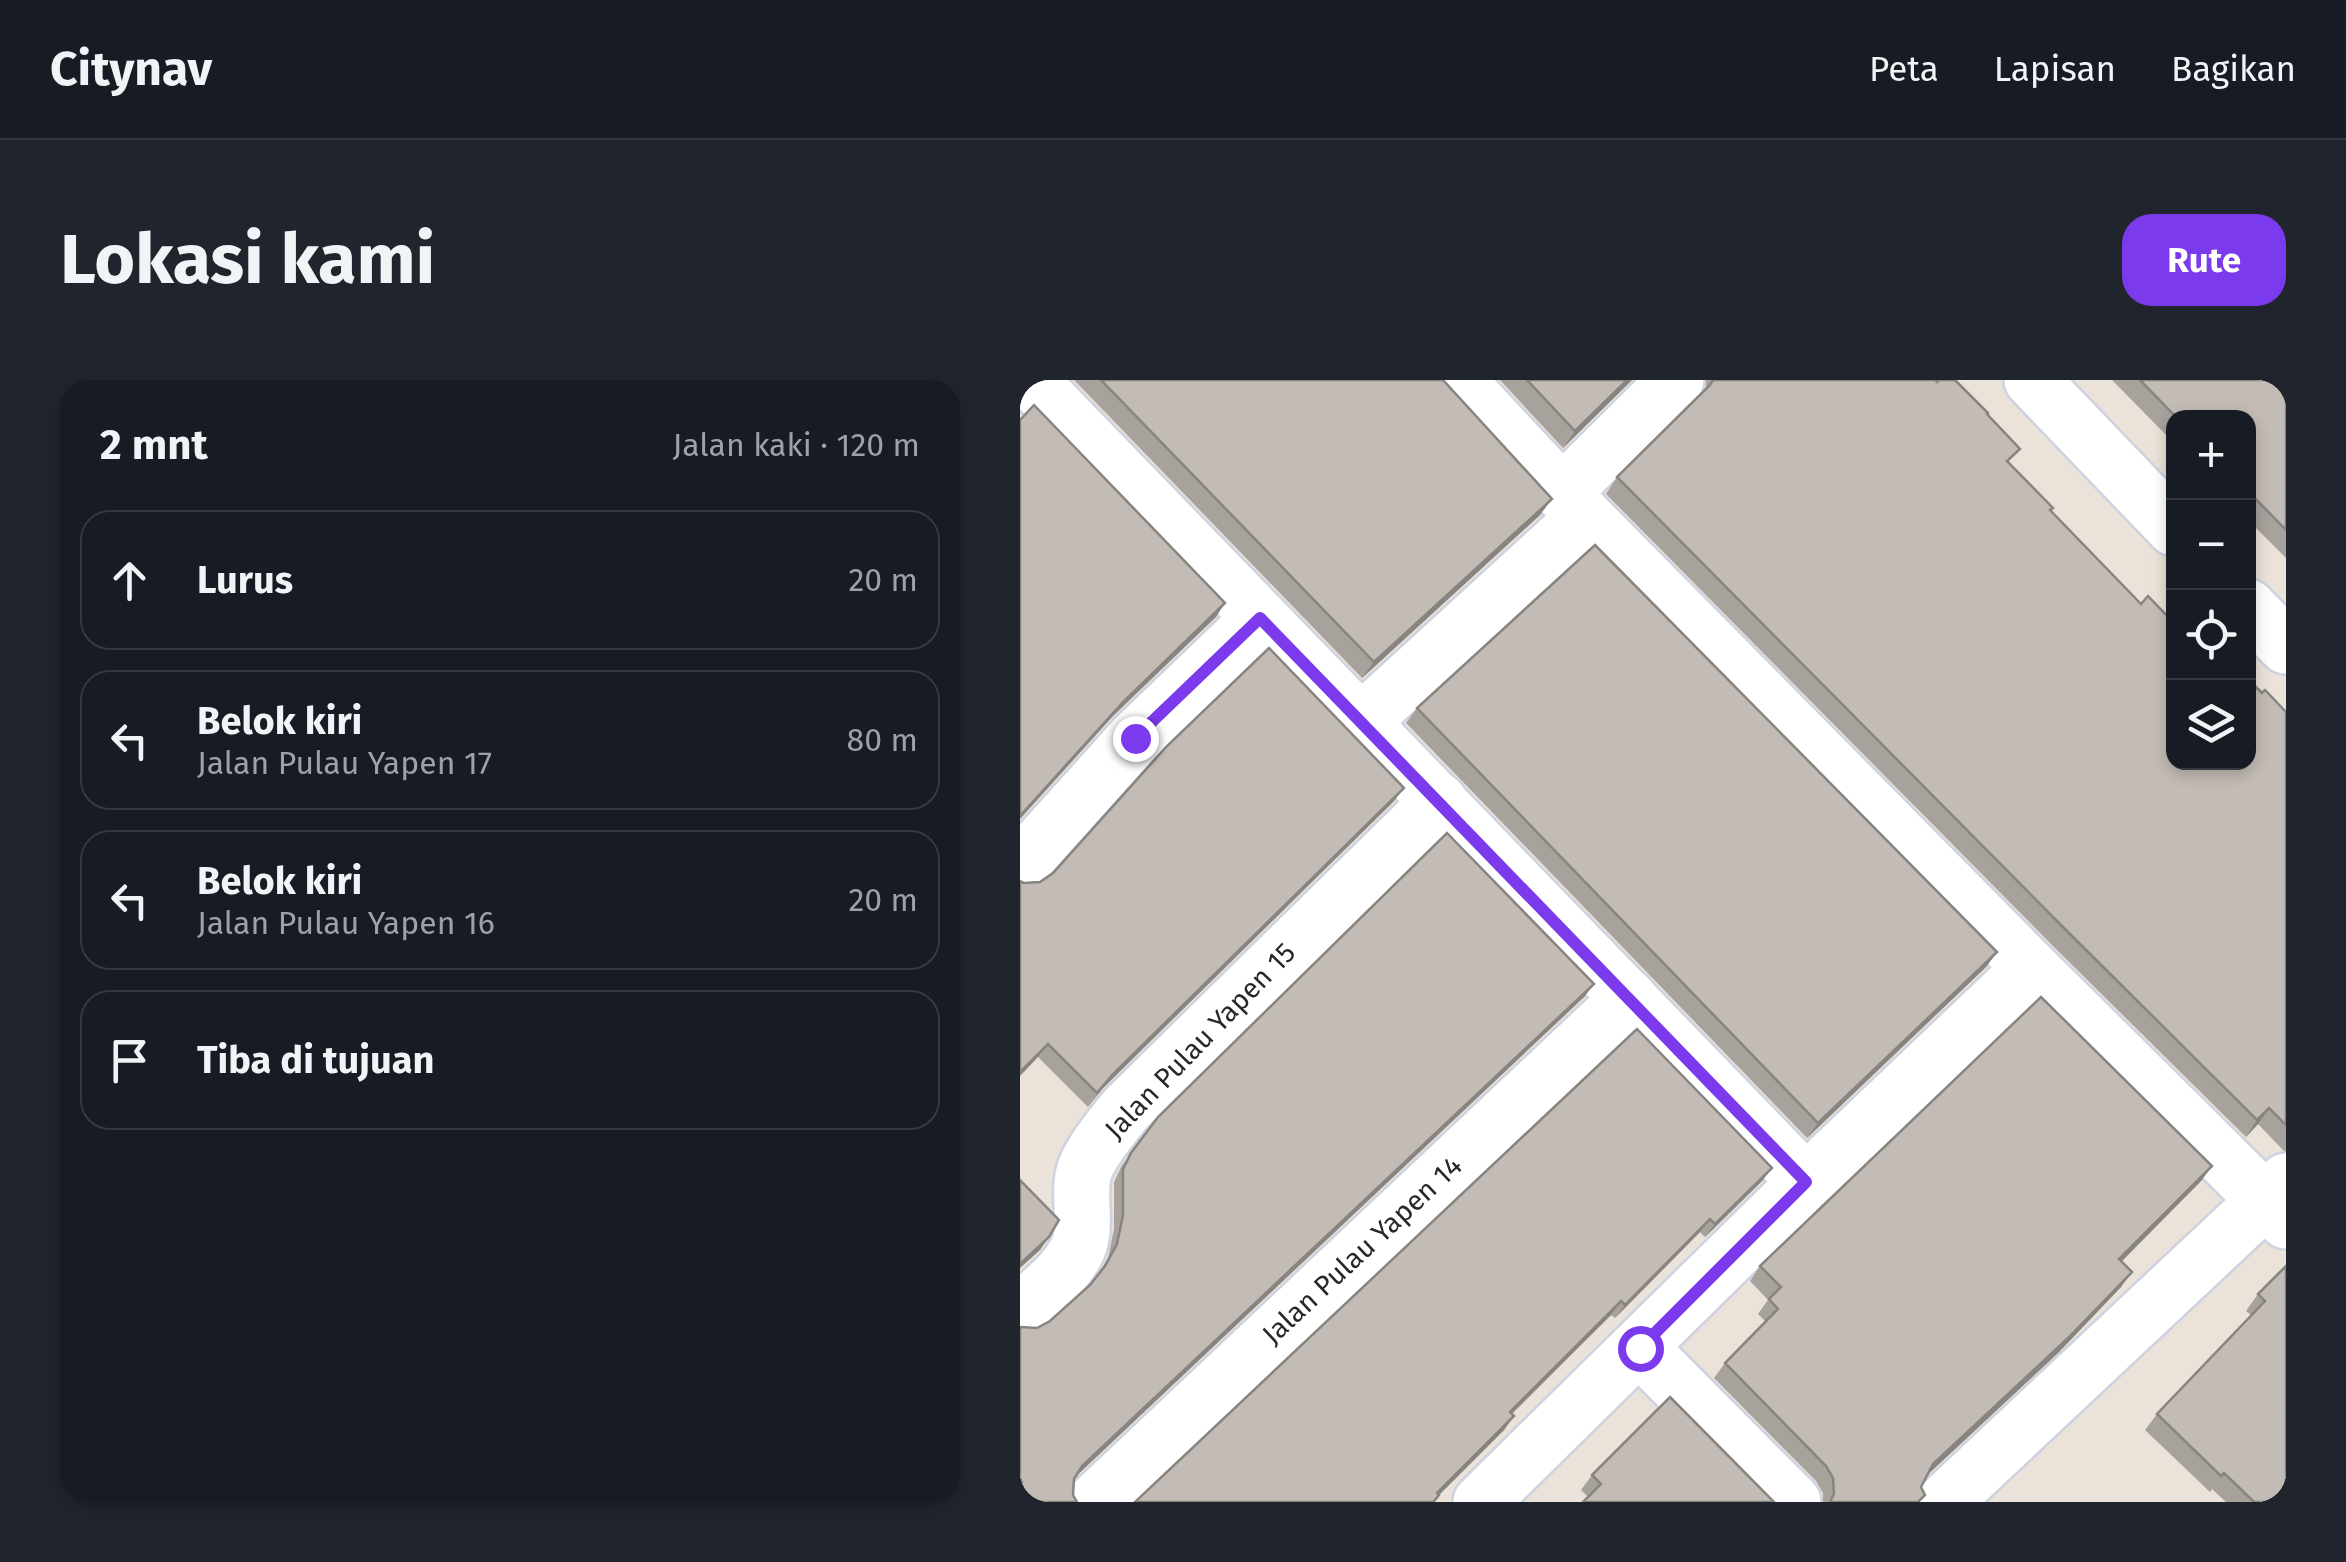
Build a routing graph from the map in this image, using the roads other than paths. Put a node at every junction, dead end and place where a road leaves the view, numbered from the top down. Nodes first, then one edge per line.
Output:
1 (1030, 380) edge
2 (1458, 380) edge
3 (1676, 380) edge
4 (2032, 380) edge
5 (1574, 505) junction
6 (2166, 520) edge
7 (2256, 614) edge
8 (1260, 618) junction
9 (2286, 646) edge
10 (1361, 722) junction
11 (1439, 802) junction
12 (1020, 866) edge
13 (2031, 968) junction
14 (1628, 998) junction
15 (1806, 1182) junction
16 (2279, 1201) edge
17 (1020, 1311) edge
18 (1640, 1348) junction
19 (1094, 1502) edge
20 (1482, 1502) edge
21 (1793, 1502) edge
22 (1944, 1502) edge

1 - 8 street
2 - 5 street
3 - 5 street
4 - 6 street
5 - 10 street
5 - 13 street
7 - 9 street
8 - 10 street
8 - 12 street
10 - 11 street
11 - 14 street
11 - 17 street, Jalan Pulau Yapen 15
13 - 15 street
13 - 16 street
14 - 15 street
14 - 19 street, Jalan Pulau Yapen 14
15 - 18 street
16 - 22 street
18 - 20 street
18 - 21 street

